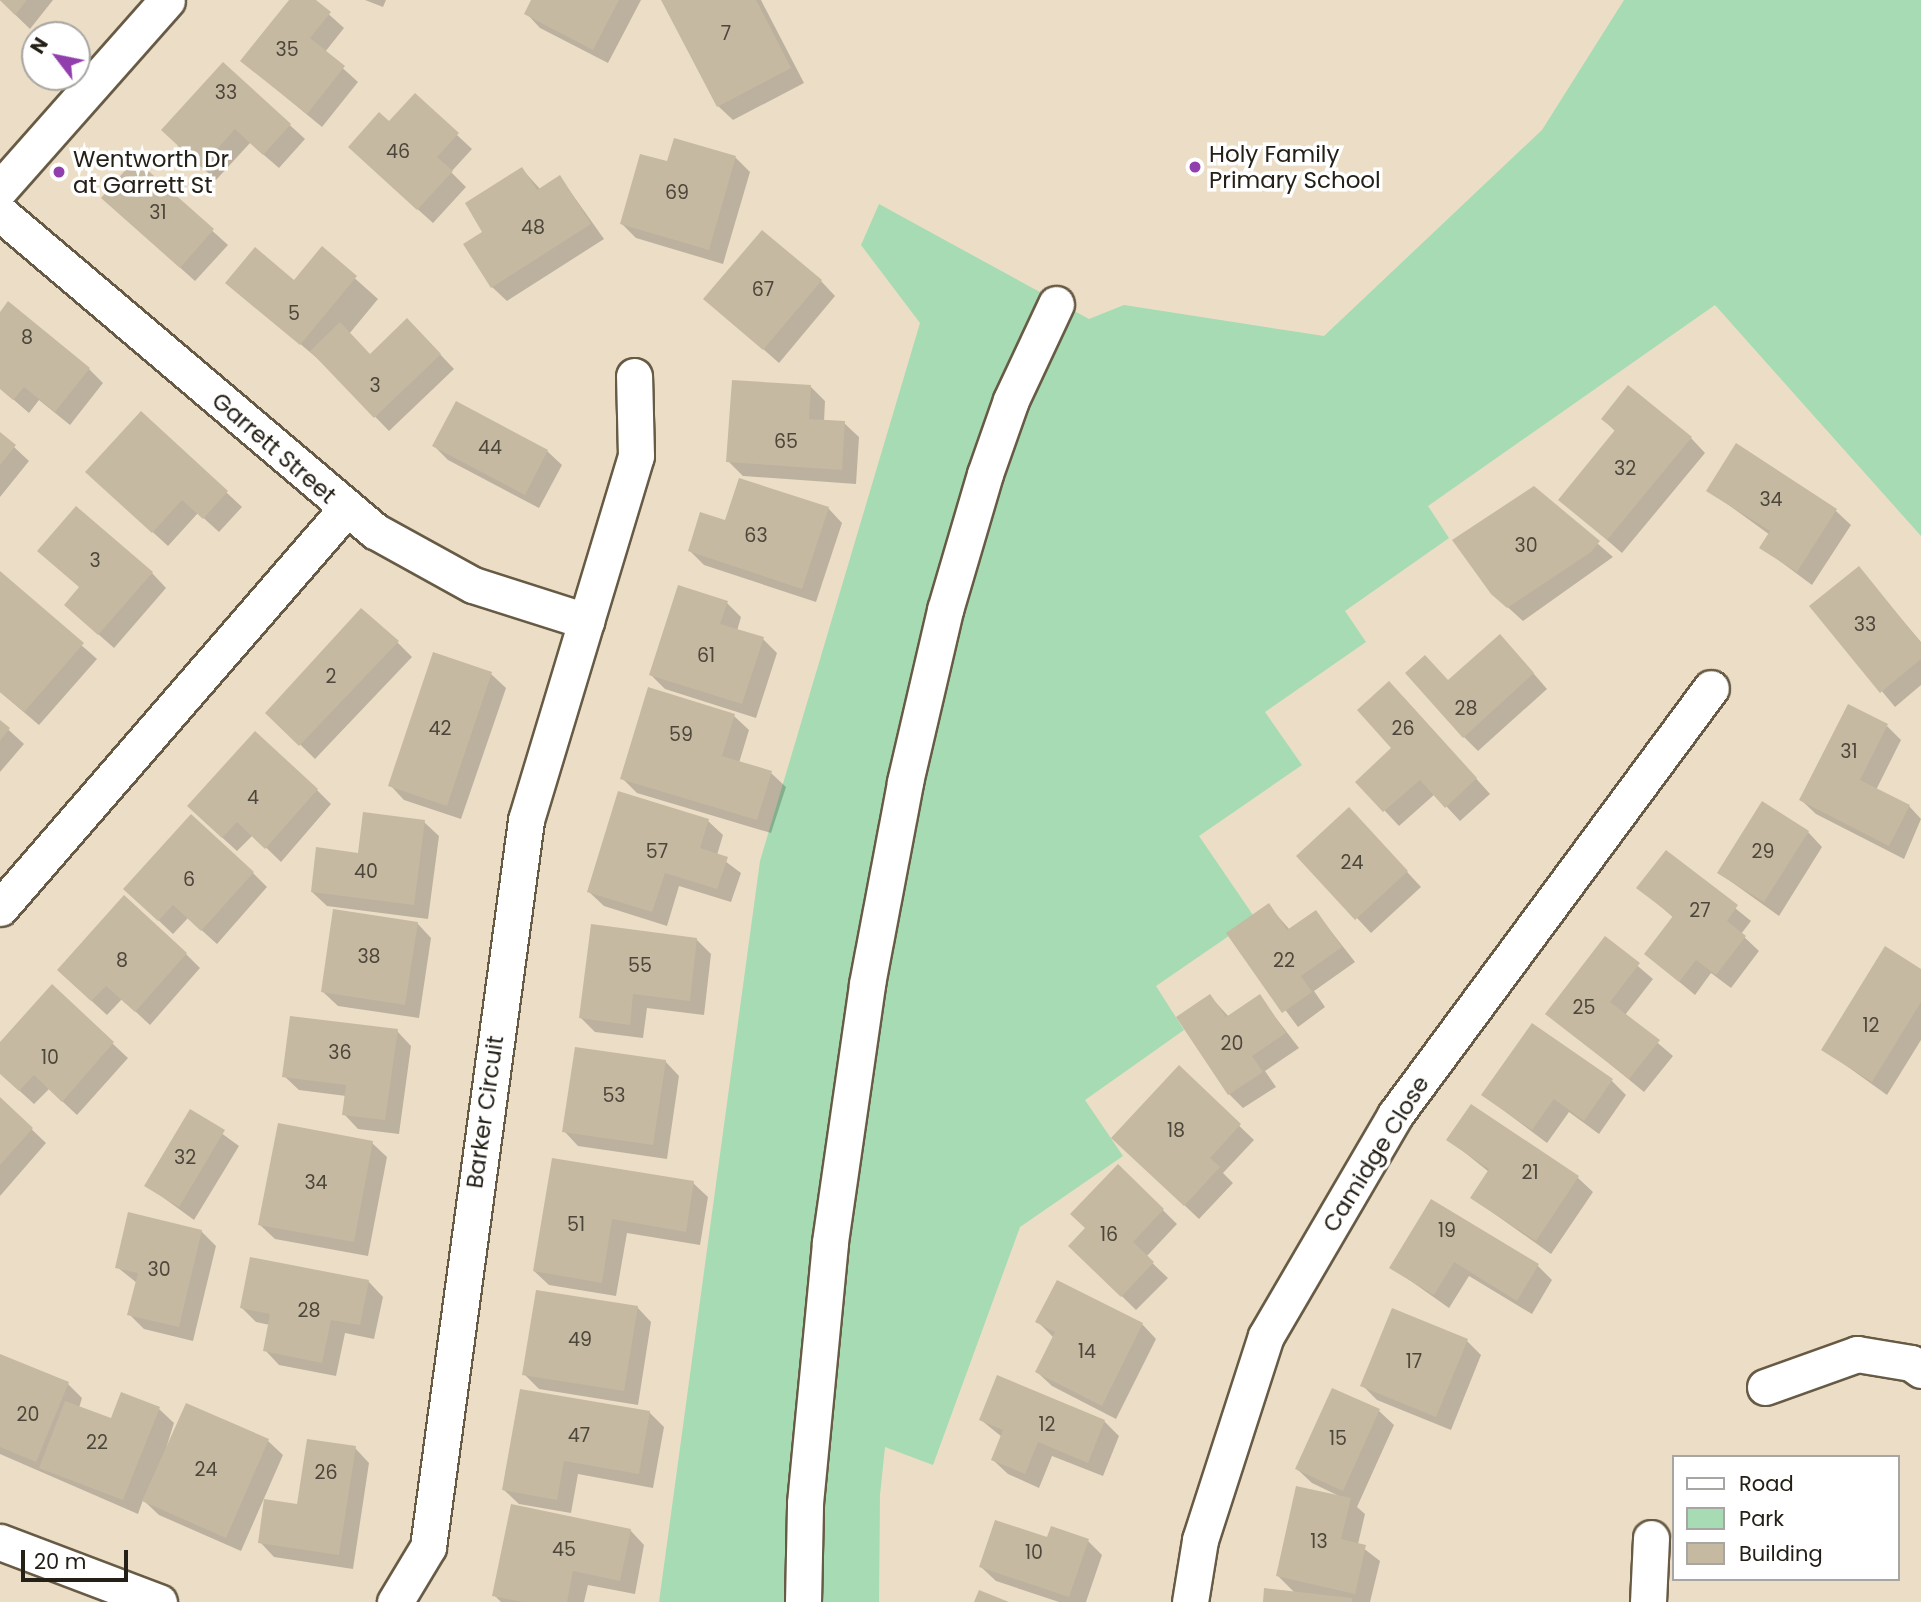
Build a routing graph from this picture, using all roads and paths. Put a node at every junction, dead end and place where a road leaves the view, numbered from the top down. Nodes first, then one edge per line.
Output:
1 (167, 0) edge
2 (0, 189) edge
3 (0, 212) edge
4 (1056, 304) dead end
5 (634, 376) dead end
6 (346, 509) junction
7 (586, 621) junction
8 (1711, 688) dead end
9 (0, 908) edge
10 (1921, 1370) edge
11 (1765, 1387) dead end
12 (1651, 1538) dead end
13 (0, 1542) edge
14 (159, 1602) edge
15 (395, 1602) edge
16 (803, 1602) edge
17 (1190, 1602) edge
18 (1648, 1602) edge

1 - 2 street
3 - 6 street, Garrett Street
4 - 16 street
5 - 7 street, Barker Circuit
6 - 7 street, Garrett Street
6 - 9 street
7 - 15 street, Barker Circuit
8 - 17 street, Camidge Close
10 - 11 street
12 - 18 street
13 - 14 street

